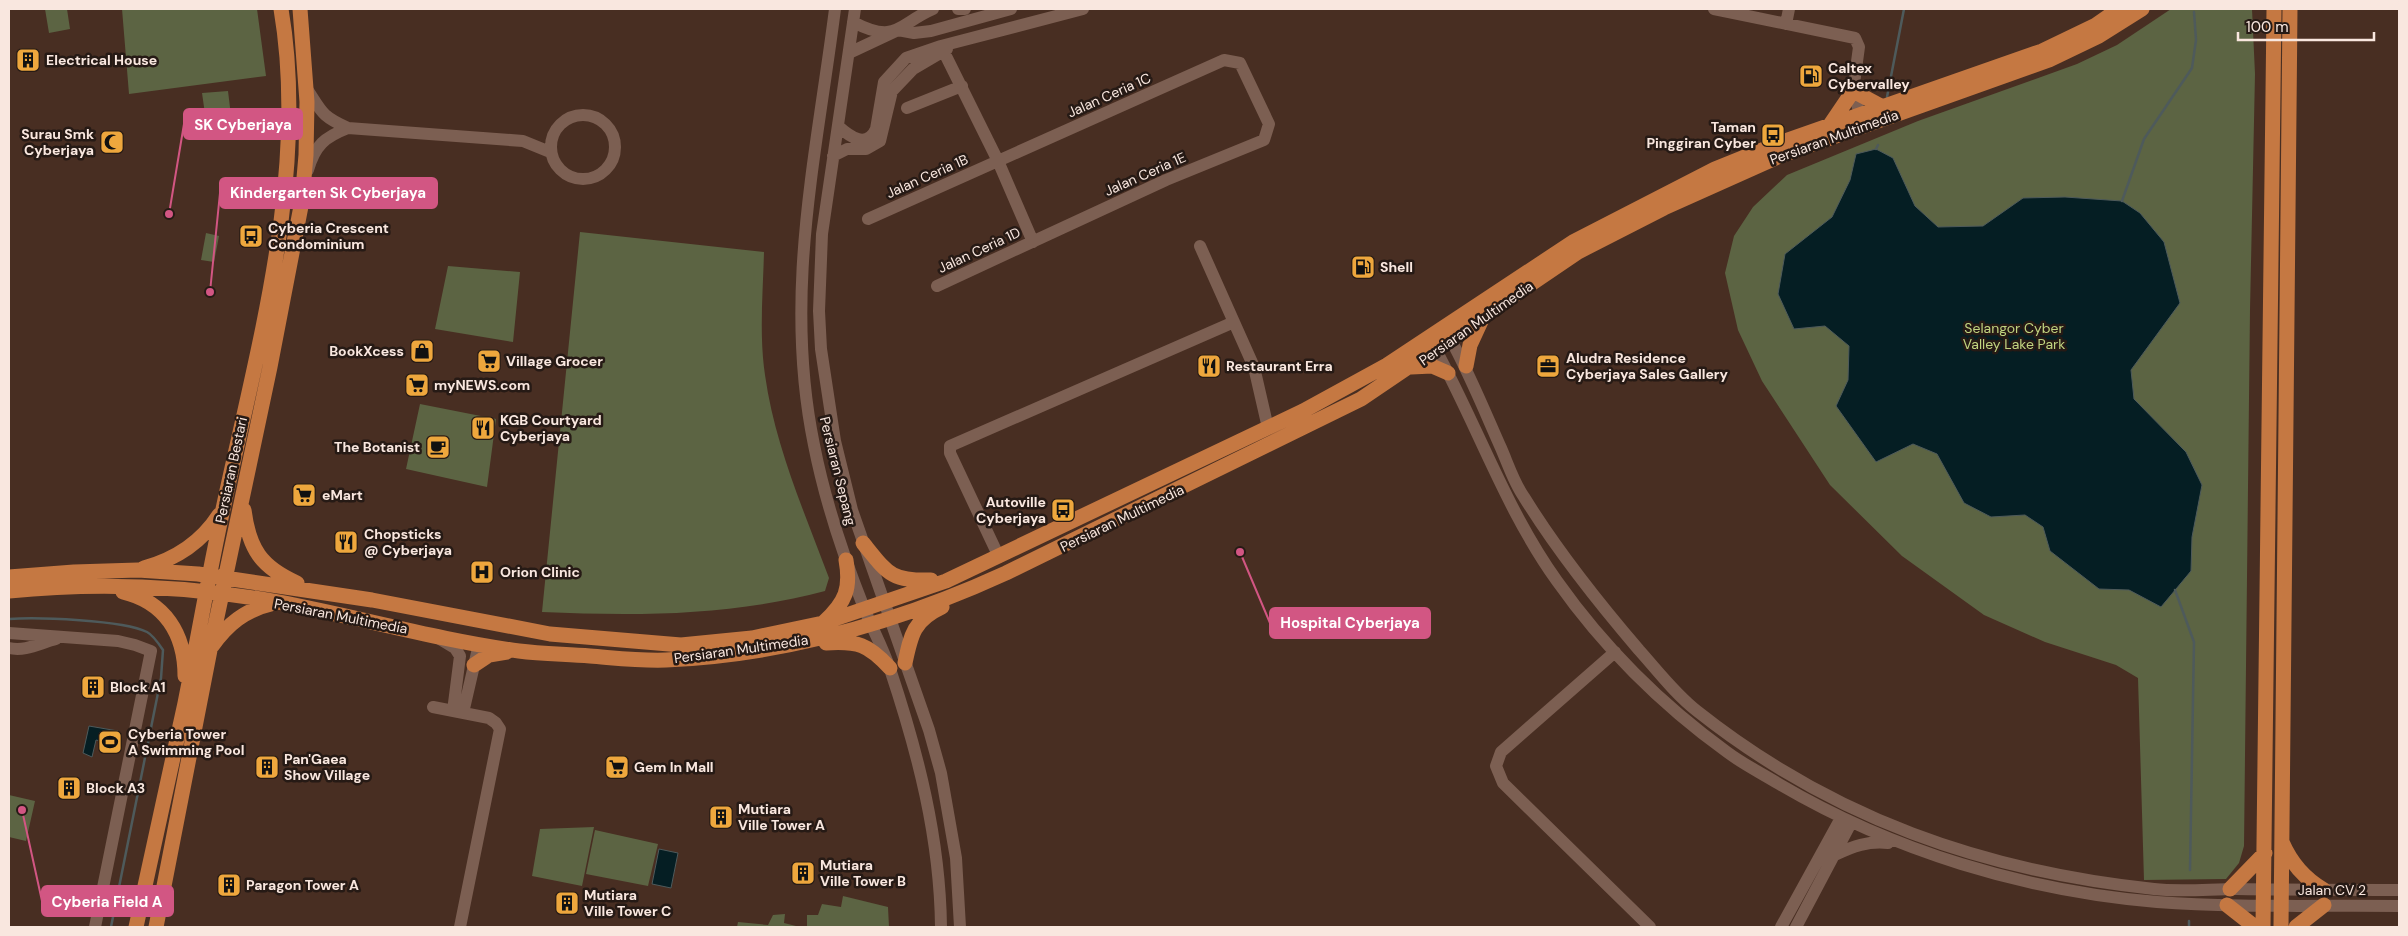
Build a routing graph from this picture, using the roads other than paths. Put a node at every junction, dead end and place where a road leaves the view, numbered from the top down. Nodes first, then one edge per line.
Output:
1 (281, 9) edge
2 (300, 9) edge
3 (837, 9) edge
4 (933, 9) edge
5 (958, 9) edge
6 (966, 9) edge
7 (1011, 9) edge
8 (1084, 9) edge
9 (1714, 9) edge
10 (1789, 9) edge
11 (2119, 9) edge
12 (2142, 9) edge
13 (2274, 9) edge
14 (2290, 9) edge
15 (854, 15) edge
16 (1786, 24) junction
17 (898, 30) junction
18 (286, 41) junction
19 (942, 49) junction
20 (305, 52) junction
21 (849, 53) junction
22 (962, 86) junction
23 (306, 89) junction
24 (1852, 91) junction
25 (1881, 106) junction
26 (907, 108) dead end
27 (1862, 120) junction
28 (1830, 125) junction
29 (838, 126) junction
30 (348, 128) junction
31 (553, 133) junction
32 (1267, 133) joint
33 (523, 141) junction
34 (550, 152) junction
35 (833, 156) junction
36 (998, 161) junction
37 (305, 180) junction
38 (868, 219) dead end
39 (1034, 242) junction
40 (1200, 246) dead end
41 (936, 286) dead end
42 (1482, 318) junction
43 (1234, 322) junction
44 (1451, 340) junction
45 (1436, 350) junction
46 (1466, 366) junction
47 (270, 367) junction
48 (1411, 367) junction
49 (1448, 373) junction
50 (252, 374) junction
51 (1268, 428) junction
52 (242, 498) junction
53 (223, 508) junction
54 (863, 543) junction
55 (999, 557) junction
56 (846, 560) junction
57 (138, 570) junction
58 (210, 576) junction
59 (9, 577) edge
60 (225, 577) junction
61 (946, 581) junction
62 (980, 585) junction
63 (90, 587) junction
64 (9, 591) edge
65 (317, 591) junction
66 (214, 593) junction
67 (277, 602) junction
68 (883, 604) junction
69 (422, 610) junction
70 (868, 617) junction
71 (888, 618) junction
72 (823, 623) junction
73 (422, 632) junction
74 (9, 633) edge
75 (63, 637) junction
76 (478, 644) junction
77 (794, 644) junction
78 (9, 648) edge
79 (210, 650) junction
80 (519, 651) junction
81 (1615, 652) junction
82 (905, 663) junction
83 (474, 665) junction
84 (890, 668) junction
85 (464, 684) junction
86 (185, 705) junction
87 (458, 712) junction
88 (483, 717) junction
89 (1846, 821) junction
90 (2281, 838) junction
91 (1910, 846) junction
92 (2265, 853) junction
93 (1835, 855) junction
94 (2230, 890) junction
95 (2324, 890) junction
96 (2399, 890) edge
97 (2264, 897) junction
98 (2280, 897) junction
99 (2227, 905) junction
100 (2324, 905) junction
101 (2399, 906) edge
102 (95, 927) edge
103 (136, 927) edge
104 (156, 927) edge
105 (460, 927) edge
106 (941, 927) edge
107 (960, 927) edge
108 (1650, 927) edge
109 (1781, 927) edge
110 (1796, 927) edge
111 (2256, 927) edge
112 (2263, 927) edge
113 (2281, 927) edge
114 (2296, 927) edge

1 - 18 main road, Persiaran Bestari
2 - 20 main road, Persiaran Bestari
3 - 56 street, Persiaran Sepang
4 - 17 street
5 - 6 street
7 - 17 street
8 - 19 street
9 - 16 street
10 - 16 street
11 - 25 main road, Persiaran Multimedia
12 - 27 main road, Persiaran Multimedia
13 - 92 main road
14 - 90 main road
15 - 17 street
15 - 21 street, Persiaran Sepang
16 - 24 street
17 - 21 street
18 - 20 main road
18 - 50 main road, Persiaran Bestari
19 - 22 street
19 - 29 street
19 - 35 street
20 - 23 main road, Persiaran Bestari
21 - 29 street, Persiaran Sepang
22 - 26 street
22 - 36 street
23 - 30 street
23 - 37 main road, Persiaran Bestari
24 - 25 main road
24 - 27 street
24 - 28 main road
25 - 27 main road, Persiaran Multimedia
27 - 28 main road, Persiaran Multimedia
27 - 42 main road, Persiaran Multimedia
28 - 51 main road, Persiaran Multimedia
29 - 35 street, Persiaran Sepang
30 - 33 street
30 - 37 street
31 - 33 street
31 - 34 street
31 - 34 street
32 - 36 street, Jalan Ceria 1C
32 - 39 street, Jalan Ceria 1E
33 - 34 street
35 - 54 street, Persiaran Sepang
36 - 38 street, Jalan Ceria 1B
36 - 39 street
37 - 47 main road, Persiaran Bestari
39 - 41 street, Jalan Ceria 1D
40 - 43 street
42 - 44 main road, Persiaran Multimedia
42 - 46 main road
43 - 51 street
43 - 55 street
44 - 45 main road, Persiaran Multimedia
44 - 46 street
45 - 48 main road, Persiaran Multimedia
45 - 49 street
46 - 94 street
47 - 50 main road
47 - 52 main road, Persiaran Bestari
48 - 49 main road
48 - 62 main road, Persiaran Multimedia
49 - 81 street
50 - 53 main road, Persiaran Bestari
51 - 55 main road, Persiaran Multimedia
52 - 60 main road, Persiaran Bestari
52 - 65 main road
53 - 57 main road
53 - 58 main road, Persiaran Bestari
54 - 61 main road
54 - 68 street, Persiaran Sepang
55 - 61 main road, Persiaran Multimedia
56 - 70 street, Persiaran Sepang
56 - 72 main road
57 - 58 main road, Persiaran Multimedia
57 - 59 main road, Persiaran Multimedia
58 - 60 main road, Persiaran Multimedia
58 - 66 main road, Persiaran Bestari
60 - 65 main road, Persiaran Multimedia
60 - 66 main road, Persiaran Bestari
61 - 68 main road, Persiaran Multimedia
62 - 71 main road, Persiaran Multimedia
62 - 82 main road
63 - 64 main road, Persiaran Multimedia
63 - 66 main road, Persiaran Multimedia
63 - 86 main road
65 - 69 main road, Persiaran Multimedia
66 - 67 main road, Persiaran Multimedia
66 - 79 main road, Persiaran Bestari
66 - 86 main road, Persiaran Bestari
67 - 73 main road, Persiaran Multimedia
67 - 79 main road
68 - 70 main road, Persiaran Multimedia
68 - 71 street, Persiaran Sepang
69 - 72 main road, Persiaran Multimedia
69 - 76 main road
70 - 71 main road, Persiaran Multimedia
70 - 72 main road, Persiaran Multimedia
70 - 77 main road, Persiaran Multimedia
70 - 84 street, Persiaran Sepang
71 - 82 street, Persiaran Sepang
73 - 76 main road, Persiaran Multimedia
73 - 85 street
74 - 75 street
75 - 78 street
75 - 102 street
76 - 80 main road, Persiaran Multimedia
76 - 83 street
77 - 80 main road, Persiaran Multimedia
77 - 84 main road
79 - 104 main road, Persiaran Bestari
80 - 83 main road
81 - 89 street
81 - 108 street
82 - 107 street, Persiaran Sepang
83 - 85 street
84 - 106 street, Persiaran Sepang
85 - 87 street
85 - 87 street
85 - 88 street
86 - 103 main road, Persiaran Bestari
87 - 88 street
88 - 105 street
89 - 91 street
89 - 93 street
89 - 109 street
90 - 95 main road
90 - 98 main road
91 - 93 street
91 - 99 street
92 - 94 main road
92 - 97 main road
93 - 110 street
94 - 97 street
95 - 96 street, Jalan CV 2
95 - 98 street, Jalan CV 2
97 - 98 street, Jalan CV 2
97 - 99 street
97 - 112 main road
98 - 100 street, Jalan CV 2
98 - 113 main road
99 - 111 main road
100 - 101 street, Jalan CV 2
100 - 114 main road

